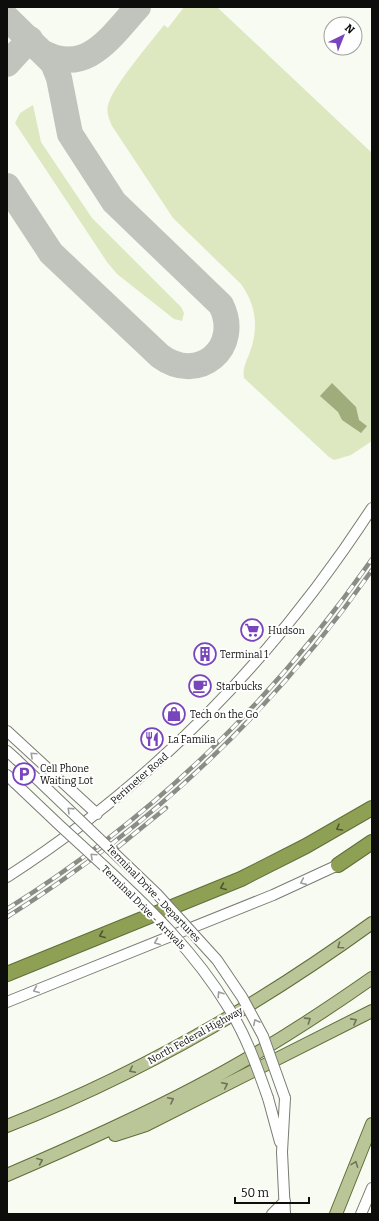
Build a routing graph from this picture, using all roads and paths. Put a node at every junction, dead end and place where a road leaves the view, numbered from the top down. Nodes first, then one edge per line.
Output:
1 (372, 508) edge
2 (7, 731) edge
3 (7, 751) edge
4 (7, 776) edge
5 (372, 808) edge
6 (97, 814) junction
7 (372, 842) edge
8 (372, 849) edge
9 (338, 865) junction
10 (7, 877) edge
11 (372, 923) edge
12 (7, 974) edge
13 (372, 978) edge
14 (7, 1002) edge
15 (372, 1011) edge
16 (372, 1124) edge
17 (7, 1126) edge
18 (73, 1147) junction
19 (282, 1152) junction
20 (7, 1175) edge
21 (372, 1188) edge
22 (285, 1201) junction
23 (272, 1214) edge
24 (285, 1214) edge
25 (336, 1214) edge
26 (360, 1214) edge

1 - 6 street, Perimeter Road
6 -> 2 street
19 -> 3 street, Terminal Drive - Departures, bridge
19 -> 4 street, Terminal Drive - Arrivals, bridge
5 -> 12 highway
6 - 10 street, Perimeter Road
7 - 9 highway
8 - 9 main road
9 -> 14 street
11 -> 17 main road, North Federal Highway
18 -> 13 main road
18 -> 15 main road
25 -> 16 main road
20 -> 18 main road
19 - 22 street
21 - 26 street
22 - 23 street
22 - 24 street

